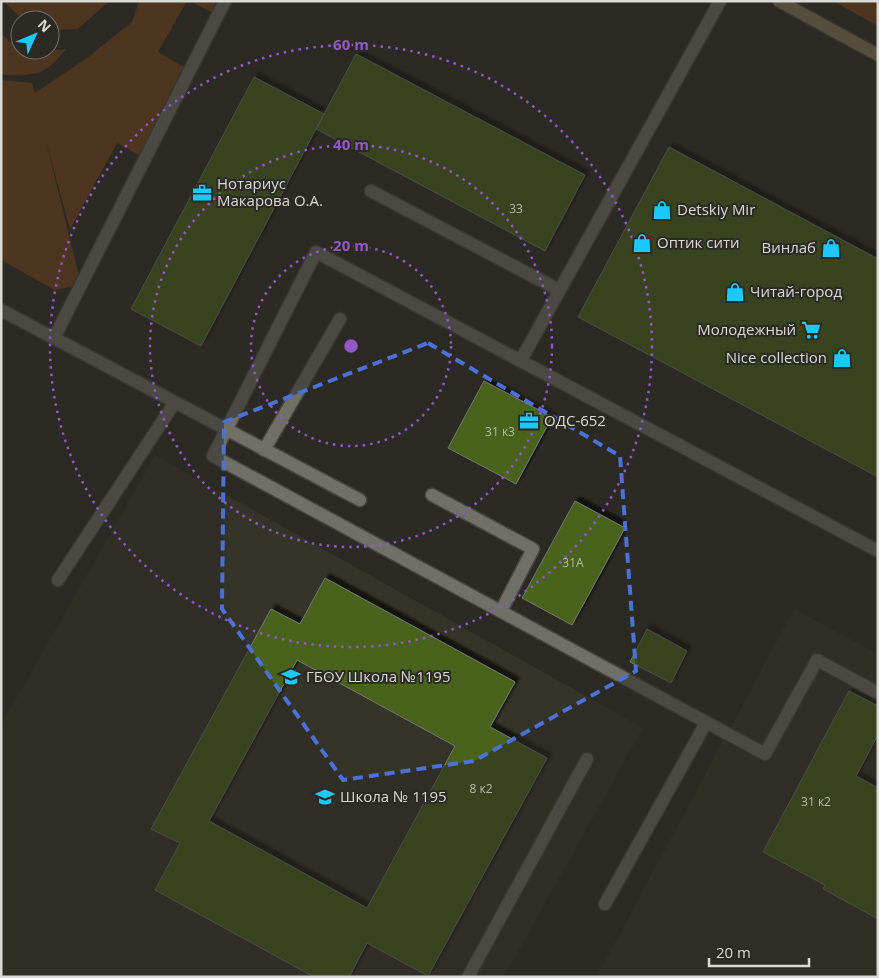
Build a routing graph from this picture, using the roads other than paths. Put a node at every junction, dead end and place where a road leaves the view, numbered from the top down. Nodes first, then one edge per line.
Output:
1 (225, 1) edge
2 (720, 1) edge
3 (779, 1) edge
4 (878, 55) edge
5 (371, 191) dead end
6 (559, 290) junction
7 (1, 310) edge
8 (340, 319) dead end
9 (54, 338) junction
10 (520, 360) junction
11 (175, 402) junction
12 (226, 429) junction
13 (264, 450) junction
14 (432, 495) dead end
15 (360, 500) dead end
16 (878, 550) edge
17 (58, 580) dead end
18 (500, 612) junction
19 (878, 693) edge
20 (706, 723) junction
21 (588, 758) dead end
22 (605, 904) dead end
23 (468, 977) edge

1 - 9 lane
2 - 6 lane
3 - 4 main road
5 - 6 lane
6 - 10 lane
7 - 9 lane
8 - 13 lane
9 - 11 lane
10 - 12 lane
10 - 16 lane
11 - 12 lane
11 - 17 lane
12 - 13 lane
12 - 18 lane
13 - 15 lane
14 - 18 lane
18 - 20 lane
19 - 20 lane
20 - 22 lane
21 - 23 lane

